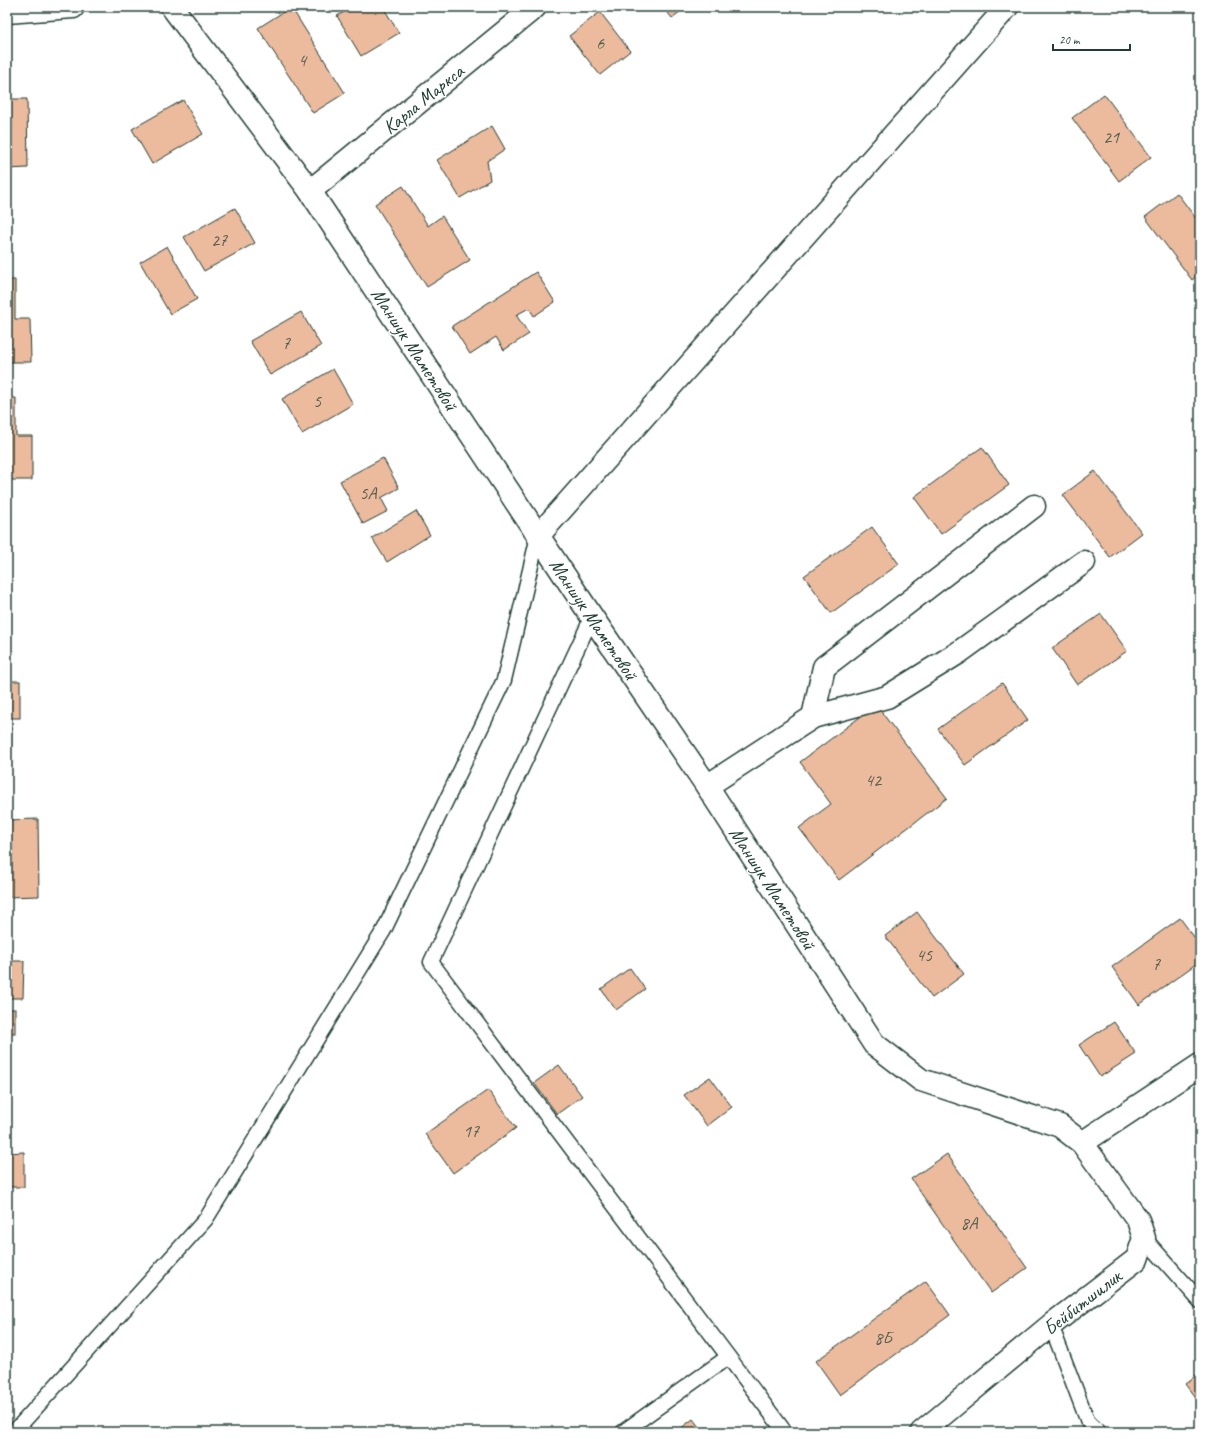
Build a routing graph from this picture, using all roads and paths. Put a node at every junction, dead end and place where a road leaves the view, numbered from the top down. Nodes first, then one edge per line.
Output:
1 (73, 7) edge
2 (172, 7) edge
3 (1007, 7) edge
4 (532, 8) edge
5 (7, 12) edge
6 (310, 191) junction
7 (1034, 506) dead end
8 (538, 536) junction
9 (1084, 562) dead end
10 (592, 617) junction
11 (813, 717) junction
12 (707, 786) junction
13 (1200, 1065) edge
14 (1082, 1143) junction
15 (1144, 1238) junction
16 (1200, 1301) edge
17 (1051, 1325) junction
18 (728, 1357) junction
19 (14, 1432) edge
20 (623, 1432) edge
21 (784, 1432) edge
22 (922, 1432) edge
23 (1099, 1432) edge

1 - 5 street
2 - 6 street, Маншук Маметовой
3 - 8 street
4 - 6 street, Карла Маркса
6 - 8 street, Маншук Маметовой
7 - 11 street
8 - 10 street, Маншук Маметовой
8 - 19 lane
9 - 11 street
10 - 12 street, Маншук Маметовой
10 - 18 lane
11 - 12 street
12 - 14 street, Маншук Маметовой
13 - 14 street
14 - 15 street
15 - 16 lane
15 - 17 street, Бейбитшилик
17 - 22 street, Бейбитшилик
17 - 23 lane
18 - 20 lane
18 - 21 lane

